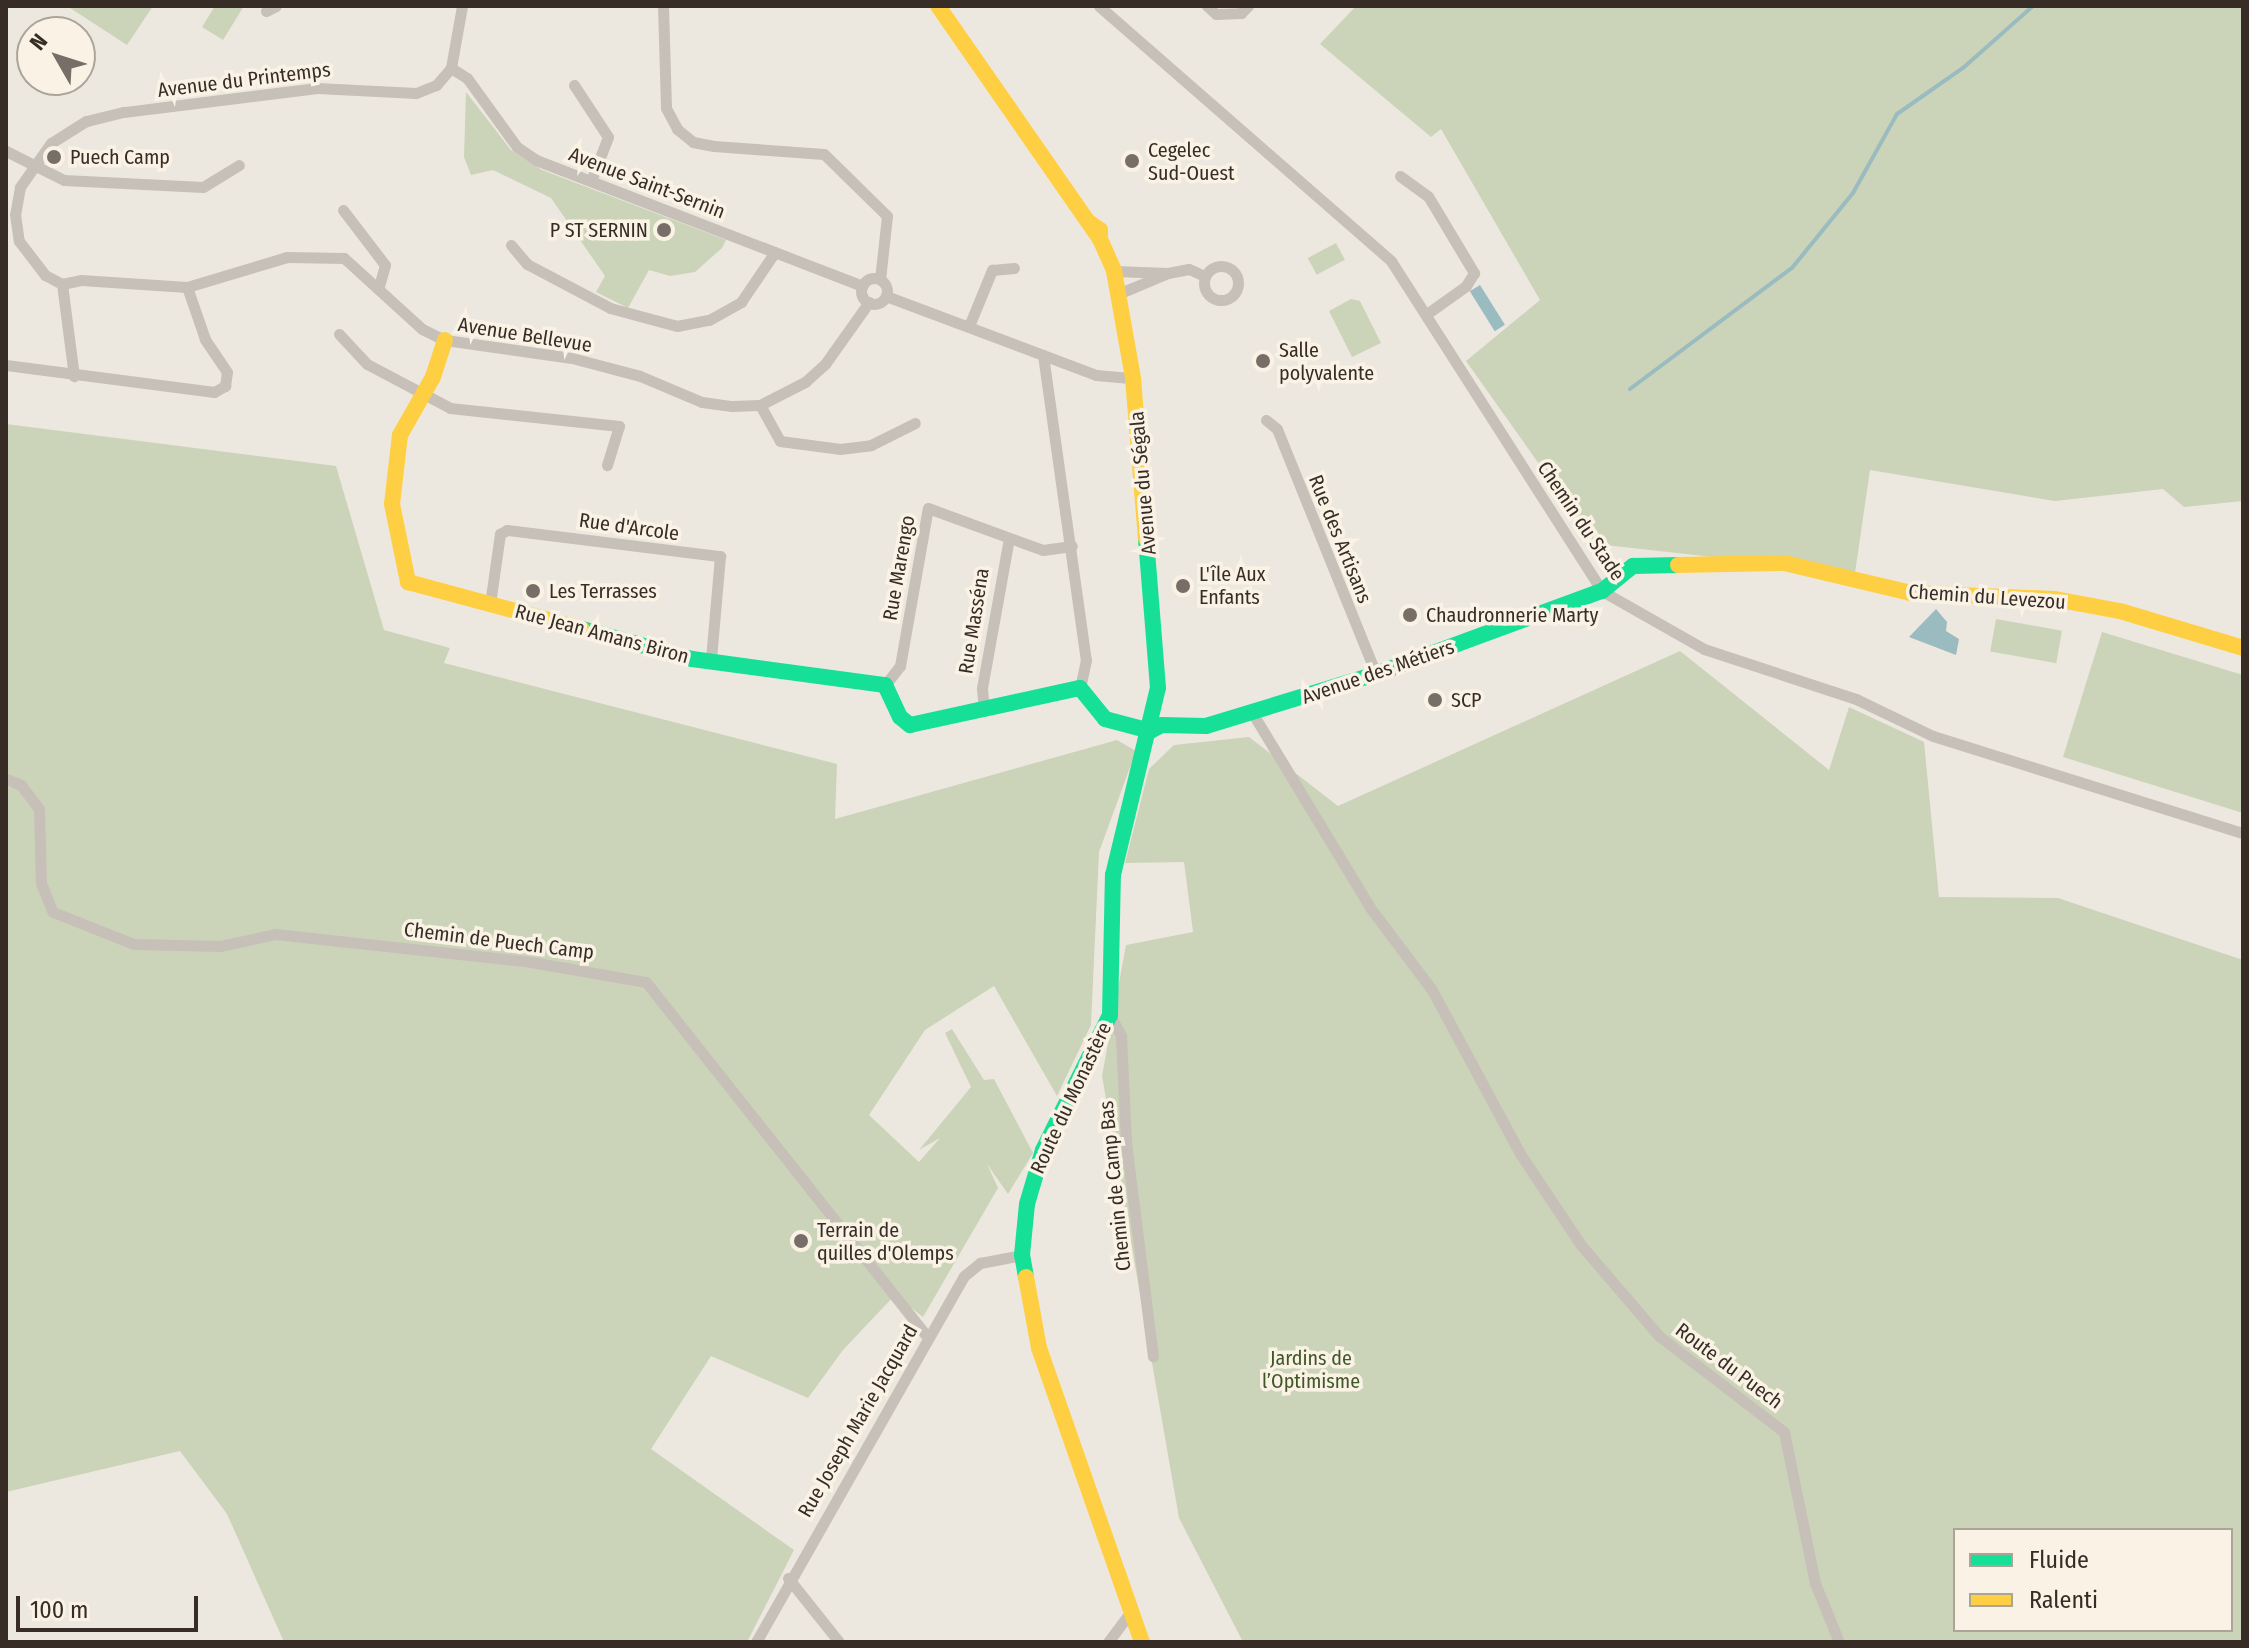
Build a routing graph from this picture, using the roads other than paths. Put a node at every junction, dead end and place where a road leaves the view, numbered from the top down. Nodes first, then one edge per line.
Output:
1 (462, 6) edge
2 (663, 6) edge
3 (938, 6) edge
4 (1207, 6) edge
5 (1248, 6) edge
6 (1102, 7) edge
7 (451, 68) junction
8 (574, 85) dead end
9 (6, 151) edge
10 (33, 165) junction
11 (239, 165) dead end
12 (1400, 176) dead end
13 (591, 181) junction
14 (343, 210) dead end
15 (511, 245) dead end
16 (775, 252) junction
17 (1014, 268) dead end
18 (1114, 271) junction
19 (1168, 273) junction
20 (1205, 276) dead end
21 (880, 279) junction
22 (62, 284) junction
23 (379, 286) junction
24 (862, 286) junction
25 (187, 287) junction
26 (1118, 294) junction
27 (886, 296) junction
28 (869, 302) junction
29 (1428, 313) junction
30 (969, 326) junction
31 (339, 334) dead end
32 (445, 340) junction
33 (1043, 355) junction
34 (6, 365) edge
35 (74, 376) junction
36 (1133, 378) junction
37 (422, 397) junction
38 (760, 405) junction
39 (1266, 420) dead end
40 (915, 423) dead end
41 (607, 465) dead end
42 (1009, 538) junction
43 (1072, 546) junction
44 (1633, 566) joint
45 (1602, 591) junction
46 (490, 604) junction
47 (2243, 648) edge
48 (711, 659) junction
49 (1376, 674) junction
50 (885, 685) junction
51 (1080, 688) junction
52 (984, 711) junction
53 (1253, 714) junction
54 (1150, 731) junction
55 (7, 779) edge
56 (2243, 833) edge
57 (1110, 1015) junction
58 (1022, 1255) junction
59 (927, 1337) junction
60 (1153, 1356) dead end
61 (788, 1578) junction
62 (1131, 1612) junction
63 (756, 1642) edge
64 (839, 1642) edge
65 (1108, 1642) edge
66 (1142, 1642) edge
67 (1839, 1642) edge

1 - 7 street
2 - 21 street
3 - 18 street, Avenue du Ségala
4 - 5 street
6 - 29 street, Chemin du Stade
7 - 10 street, Avenue du Printemps
7 - 13 street, Avenue Saint-Sernin
8 - 13 street
9 - 10 street
10 - 11 street
10 - 22 street
12 - 29 street
13 - 16 street, Avenue Saint-Sernin
14 - 23 street
15 - 16 street
16 - 24 street, Avenue Saint-Sernin
17 - 30 street
18 - 19 street
18 - 26 street, Avenue du Ségala
19 - 20 street
19 - 26 street
21 - 24 street
21 - 27 street
22 - 25 street, Avenue Bellevue
22 - 35 street
23 - 25 street, Avenue Bellevue
23 - 32 street, Avenue Bellevue
24 - 28 street
25 - 35 street
26 - 36 street, Avenue du Ségala
27 - 28 street
27 - 30 street
28 - 38 street
29 - 45 street, Chemin du Stade
30 - 33 street
31 - 37 street
32 - 37 street, Rue Jean Amans Biron
32 - 38 street, Avenue Bellevue
33 - 36 street
33 - 43 street
34 - 35 street
36 - 54 street, Avenue du Ségala
37 - 41 street
37 - 46 street, Rue Jean Amans Biron
38 - 40 street
39 - 49 street, Rue des Artisans
42 - 43 street, Rue Marengo
42 - 50 street, Rue Marengo
42 - 52 street, Rue Masséna
43 - 51 street
44 - 45 street, Avenue des Métiers
44 - 47 street, Chemin du Levezou
45 - 49 street, Avenue des Métiers
45 - 56 street, Chemin du Stade
46 - 48 street, Rue Jean Amans Biron
46 - 48 street, Rue d'Arcole
48 - 50 street, Rue Jean Amans Biron
49 - 53 street, Avenue des Métiers
50 - 52 street
51 - 52 street
51 - 54 street
53 - 54 street, Avenue des Métiers
53 - 67 street, Route du Puech
54 - 57 street, Route du Monastère
55 - 59 street, Chemin de Puech Camp
57 - 58 street, Route du Monastère
57 - 60 street, Chemin de Camp Bas
58 - 59 street, Rue Joseph Marie Jacquard
58 - 62 street, Route du Monastère
59 - 61 street, Rue Joseph Marie Jacquard
61 - 63 street, Rue Joseph Marie Jacquard
61 - 64 street
62 - 65 street
62 - 66 street, Route du Monastère

